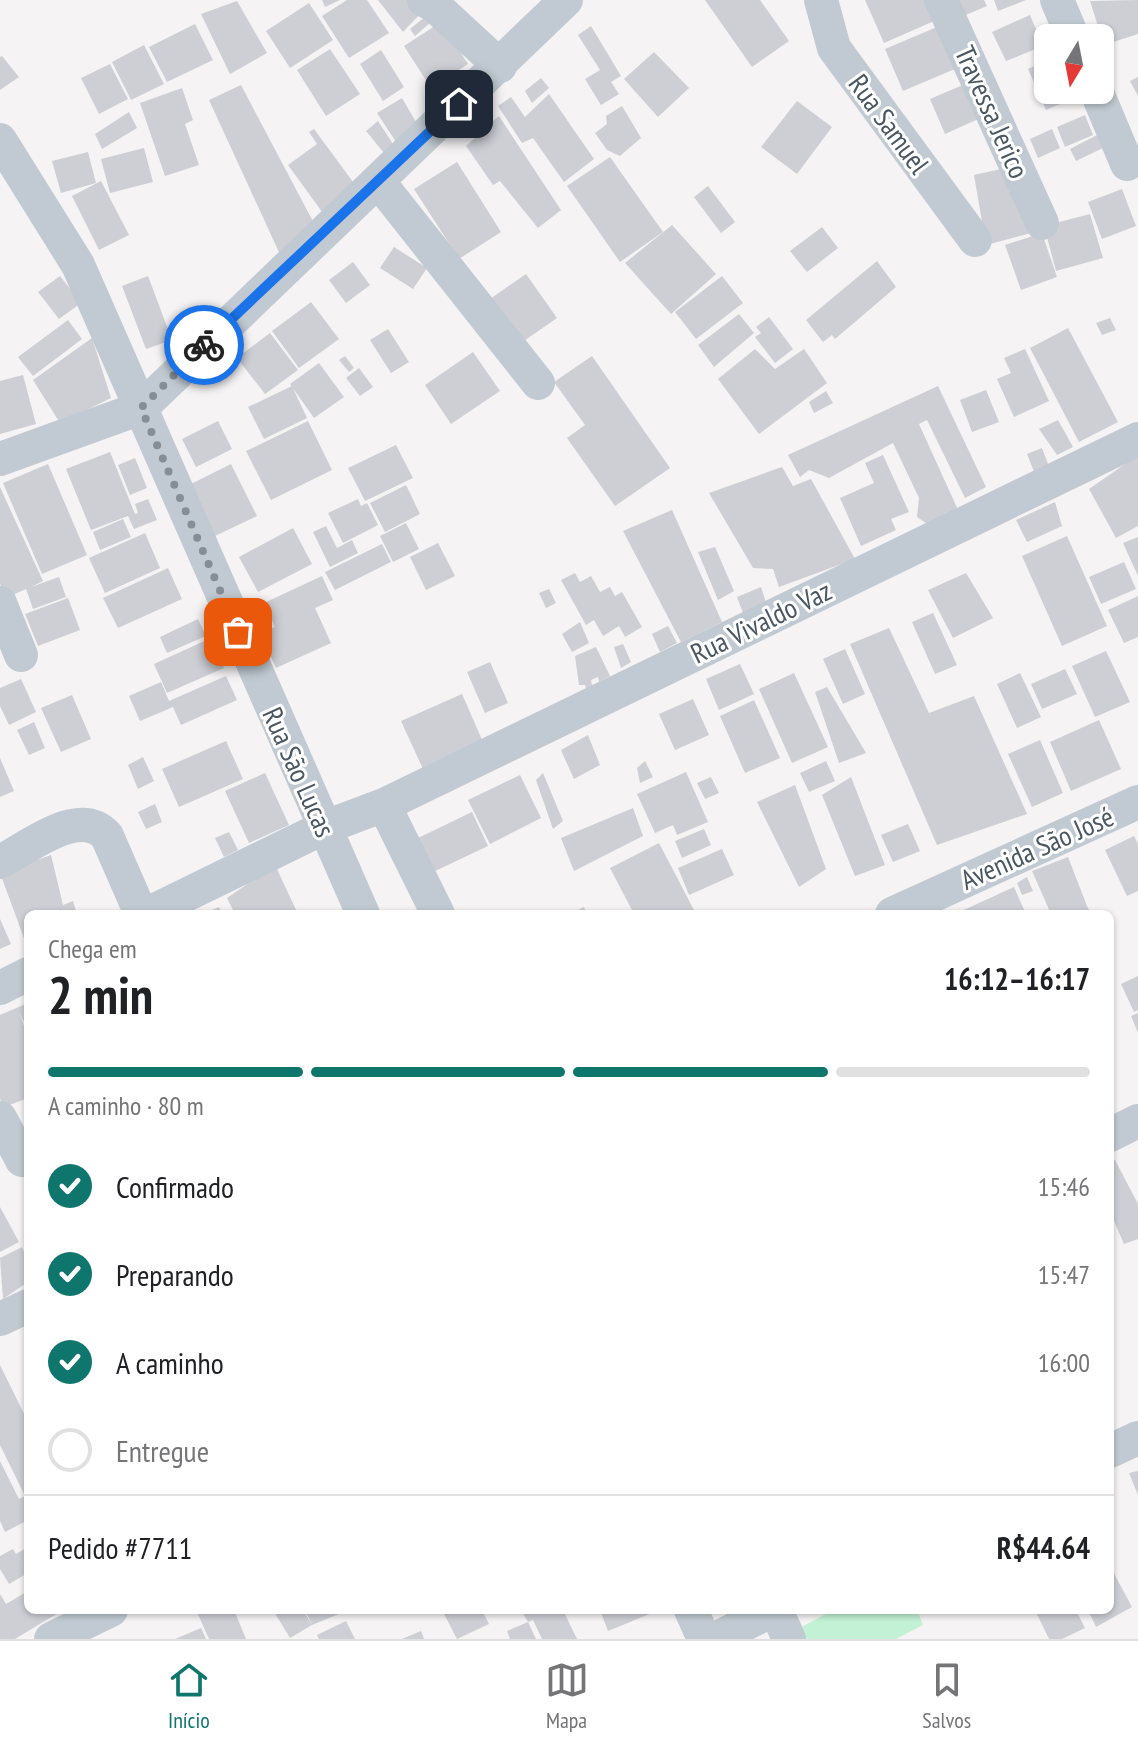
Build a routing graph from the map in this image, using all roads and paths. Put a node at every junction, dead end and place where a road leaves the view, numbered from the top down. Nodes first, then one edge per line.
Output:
1 (424, 0) edge
2 (566, 0) edge
3 (821, 0) edge
4 (941, 0) edge
5 (1057, 0) edge
6 (1067, 24) edge
7 (500, 66) junction
8 (1102, 104) edge
9 (0, 140) edge
10 (1127, 164) dead end
11 (378, 181) junction
12 (1042, 223) dead end
13 (975, 240) dead end
14 (538, 383) dead end
15 (141, 408) junction
16 (1138, 439) edge
17 (0, 459) edge
18 (0, 603) edge
19 (21, 655) dead end
20 (1138, 802) edge
21 (384, 805) junction
22 (323, 828) junction
23 (0, 862) edge
24 (139, 910) edge
25 (155, 910) edge
26 (361, 910) edge
27 (436, 910) edge
28 (901, 910) edge
29 (24, 976) edge
30 (0, 988) edge
31 (0, 1118) edge
32 (1138, 1121) edge
33 (1114, 1133) edge
34 (22, 1160) dead end
35 (24, 1308) edge
36 (0, 1319) edge
37 (1138, 1438) edge
38 (1114, 1449) edge
39 (103, 1614) edge
40 (693, 1614) edge
41 (766, 1614) edge
42 (776, 1614) edge
43 (51, 1639) edge
44 (704, 1639) edge
45 (715, 1639) edge
46 (789, 1639) edge

1 - 7 street
2 - 7 street
3 - 13 street, Rua Samuel
4 - 12 street, Travessa Jerico
5 - 6 street
7 - 11 street
8 - 10 street
9 - 15 street, Rua São Lucas
11 - 14 street
11 - 15 street
15 - 17 street
15 - 22 street, Rua São Lucas
16 - 21 street, Rua Vivaldo Vaz
18 - 19 street
20 - 28 street, Avenida São José
21 - 22 street, Rua Vivaldo Vaz
21 - 27 street
22 - 25 street, Rua Vivaldo Vaz
22 - 26 street, Rua São Lucas
23 - 24 street
29 - 30 street
31 - 34 street
32 - 33 street
35 - 36 street
37 - 38 street
39 - 43 street
40 - 44 street
41 - 45 street
42 - 46 street

